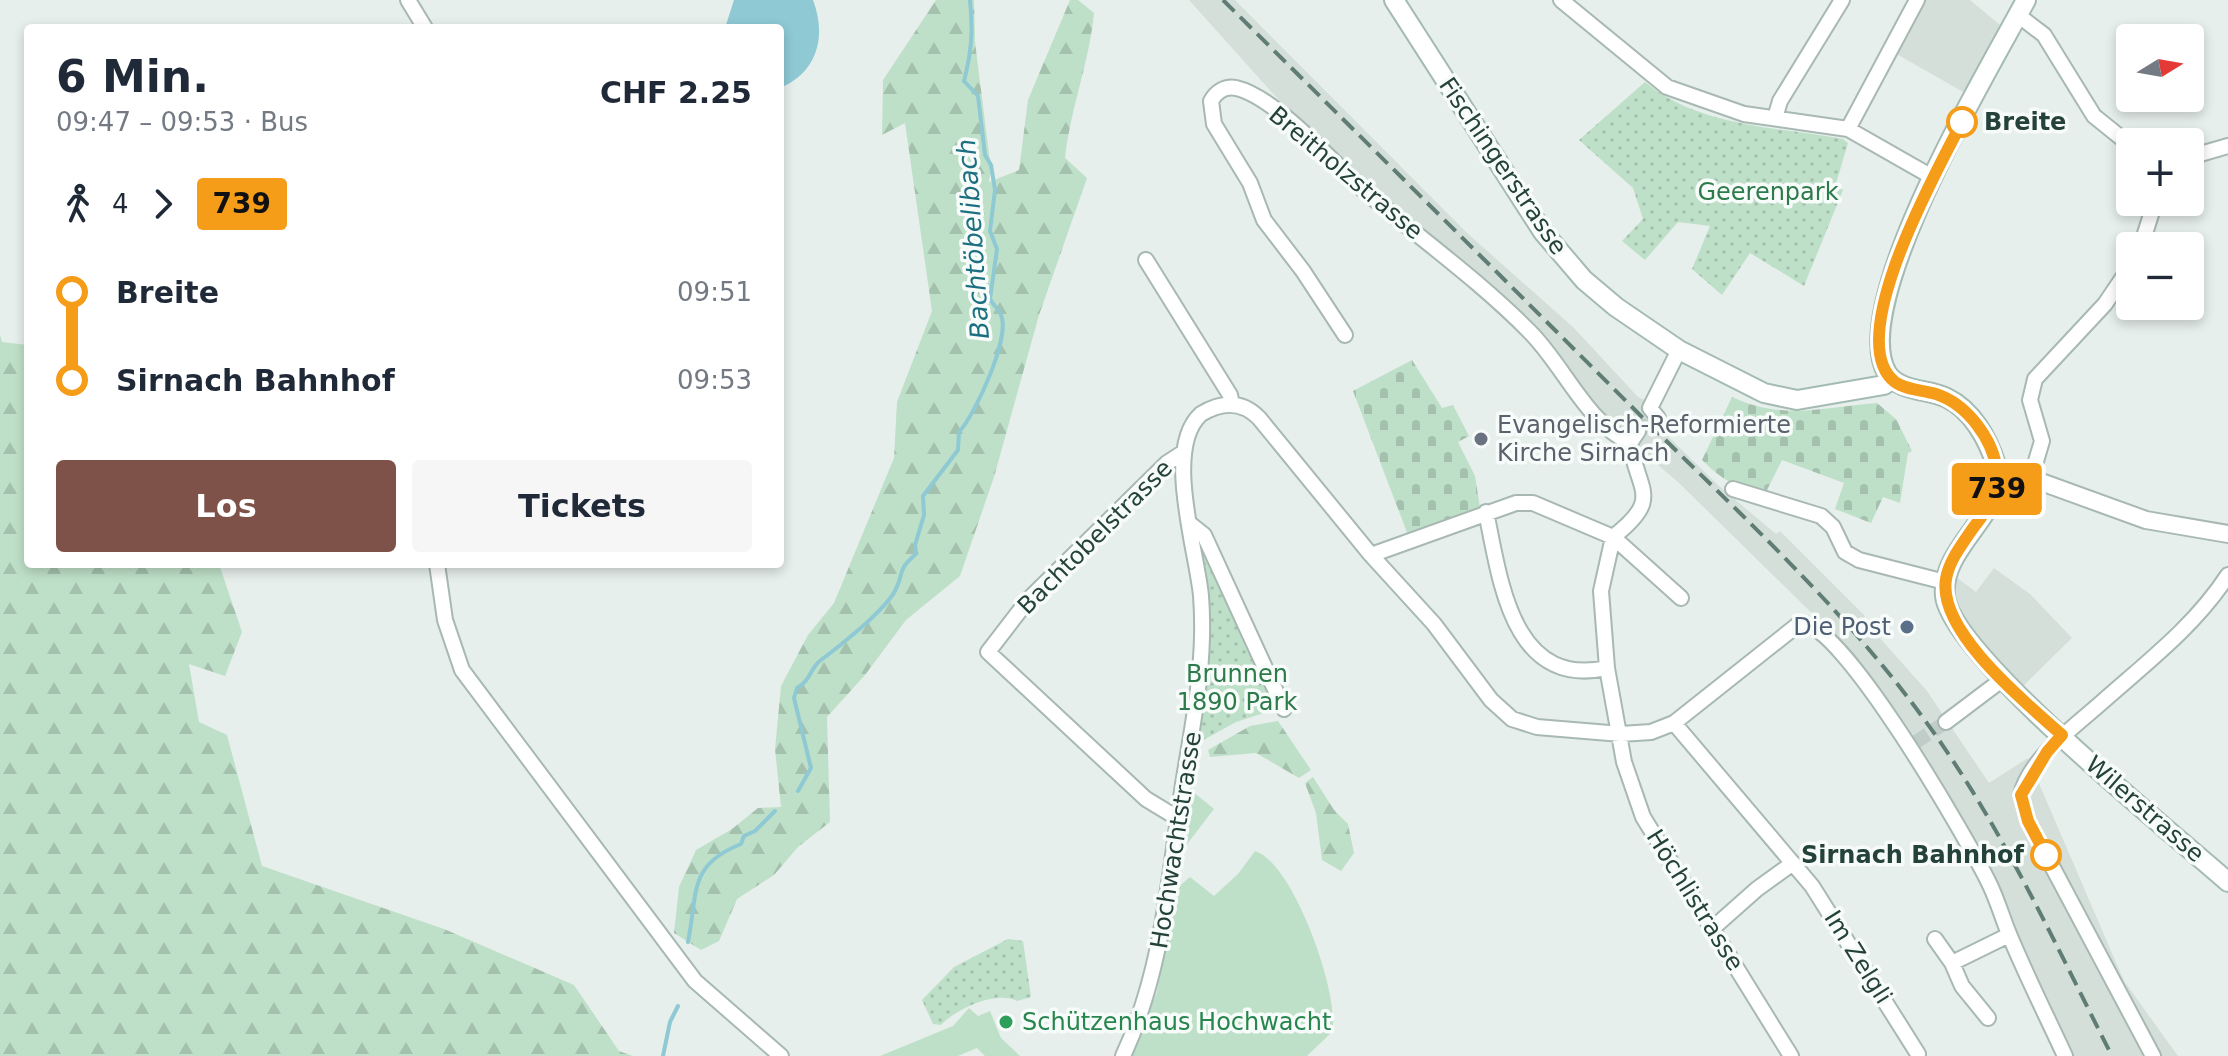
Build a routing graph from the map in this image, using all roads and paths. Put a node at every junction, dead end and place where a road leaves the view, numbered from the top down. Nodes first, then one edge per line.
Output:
1 (408, 0) edge
2 (1394, 0) edge
3 (1561, 0) edge
4 (1842, 0) edge
5 (1917, 0) edge
6 (2022, 8) edge
7 (423, 24) edge
8 (1775, 118) junction
9 (1848, 129) junction
10 (2116, 134) edge
11 (2228, 146) edge
12 (2204, 153) edge
13 (1934, 178) junction
14 (1146, 260) dead end
15 (2116, 288) edge
16 (1345, 335) dead end
17 (1679, 350) junction
18 (1892, 379) junction
19 (1232, 404) junction
20 (1654, 413) tunnel mouth
21 (1184, 452) junction
22 (1998, 473) junction
23 (2031, 478) junction
24 (1733, 489) dead end
25 (1486, 512) junction
26 (1189, 523) junction
27 (2228, 534) edge
28 (1613, 537) junction
29 (1371, 555) junction
30 (438, 568) edge
31 (2228, 575) edge
32 (1945, 582) junction
33 (1681, 598) dead end
34 (1607, 668) junction
35 (2003, 679) junction
36 (1284, 709) dead end
37 (1946, 722) tunnel mouth
38 (1674, 723) junction
39 (1621, 734) junction
40 (2062, 735) junction
41 (1179, 819) junction
42 (1793, 863) junction
43 (2228, 882) edge
44 (1713, 928) junction
45 (2009, 935) junction
46 (1935, 939) dead end
47 (1952, 963) junction
48 (1988, 1018) dead end
49 (1918, 1054) dead end
50 (781, 1056) edge
51 (1123, 1056) edge
52 (1791, 1056) edge
53 (2065, 1056) edge
54 (2153, 1056) edge

1 - 7 street
2 - 17 main road, Fischingerstrasse
3 - 8 street
4 - 8 street
5 - 9 street
6 - 10 street
6 - 13 main road
8 - 9 street
9 - 13 street
11 - 12 street
13 - 18 main road
14 - 19 street
15 - 23 street
16 - 28 street, Breitholzstrasse
17 - 18 main road, Fischingerstrasse
17 - 20 street
18 - 22 main road
19 - 21 street, Hochwachtstrasse
19 - 29 street
21 - 26 street, Hochwachtstrasse
21 - 41 street, Bachtobelstrasse
22 - 23 street
22 - 32 main road
23 - 27 street
24 - 32 street
25 - 28 street
25 - 29 street
25 - 34 street
26 - 36 street
26 - 41 street, Hochwachtstrasse
28 - 33 street
28 - 34 street, Höchlistrasse
29 - 39 street
30 - 50 street
31 - 40 street
32 - 35 main road
34 - 39 street, Höchlistrasse
35 - 37 street
35 - 40 main road, Wilerstrasse
38 - 39 street
38 - 42 street, Im Zelgli
38 - 45 street
39 - 44 street, Höchlistrasse
40 - 43 main road, Wilerstrasse
40 - 54 street
41 - 51 street, Hochwachtstrasse
42 - 44 street
42 - 49 street, Im Zelgli
44 - 52 street, Höchlistrasse
45 - 47 street
45 - 53 street
46 - 47 street
47 - 48 street

